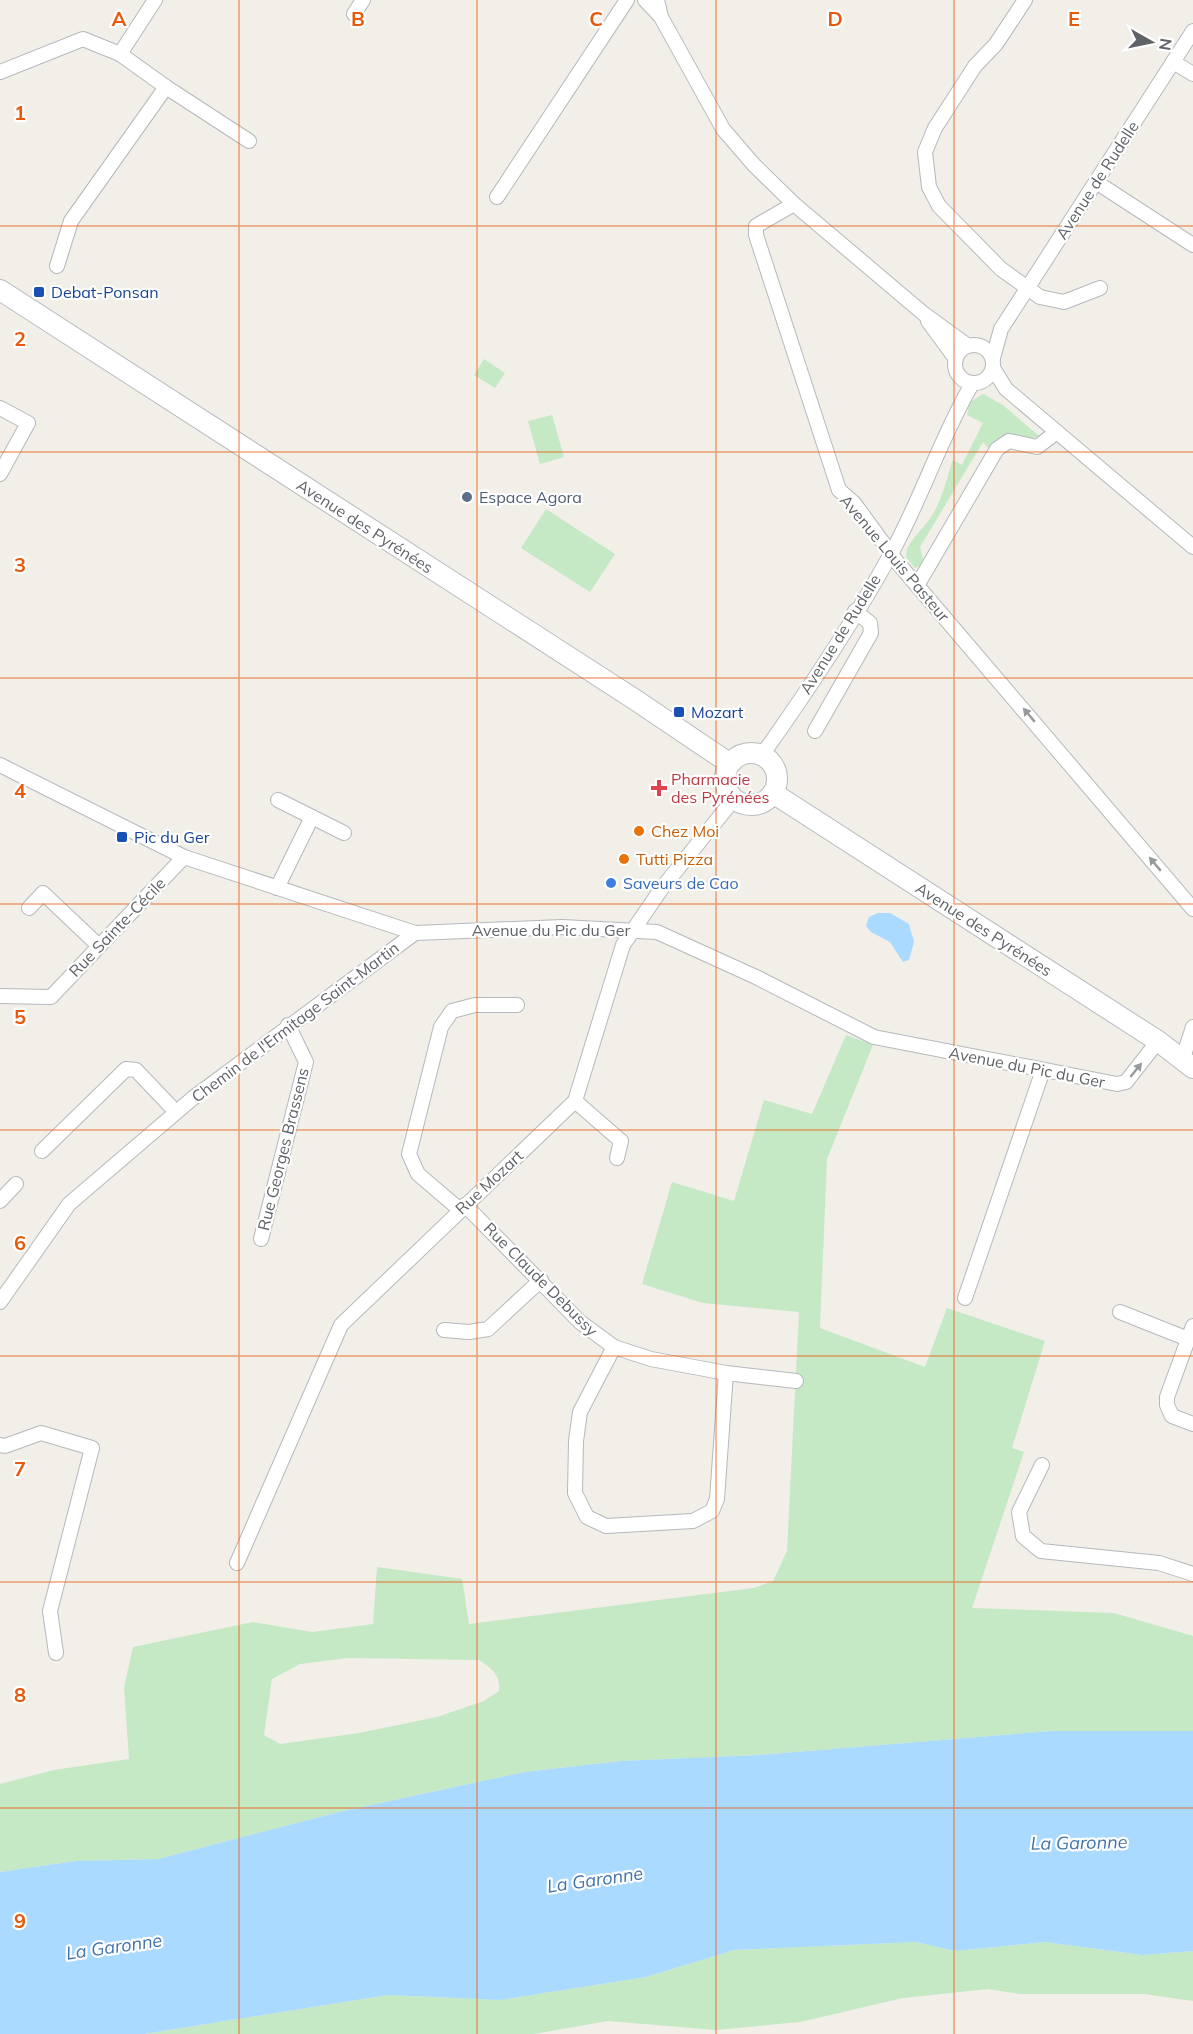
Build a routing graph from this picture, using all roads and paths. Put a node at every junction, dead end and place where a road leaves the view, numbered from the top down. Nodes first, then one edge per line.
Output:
1 (155, 0) edge
2 (363, 0) edge
3 (627, 0) edge
4 (645, 0) edge
5 (657, 0) edge
6 (1025, 0) edge
7 (354, 14) dead end
8 (661, 17) junction
9 (1193, 31) edge
10 (120, 54) junction
11 (1173, 62) junction
12 (0, 72) edge
13 (1193, 74) edge
14 (166, 87) junction
15 (249, 141) dead end
16 (1096, 182) junction
17 (497, 197) dead end
18 (794, 204) junction
19 (1193, 245) edge
20 (57, 266) dead end
21 (1100, 288) dead end
22 (0, 290) edge
23 (1027, 290) junction
24 (924, 314) junction
25 (1001, 329) junction
26 (973, 346) junction
27 (956, 359) junction
28 (993, 363) junction
29 (972, 381) junction
30 (1006, 388) junction
31 (0, 408) edge
32 (1057, 432) junction
33 (0, 474) edge
34 (1193, 547) edge
35 (891, 553) junction
36 (918, 585) junction
37 (855, 611) junction
38 (814, 731) dead end
39 (762, 755) junction
40 (729, 763) junction
41 (0, 765) edge
42 (773, 793) junction
43 (734, 799) junction
44 (278, 800) dead end
45 (312, 817) junction
46 (344, 833) dead end
47 (184, 857) junction
48 (277, 888) junction
49 (29, 908) dead end
50 (1193, 909) edge
51 (635, 929) junction
52 (415, 933) junction
53 (99, 946) junction
54 (0, 996) edge
55 (517, 1005) dead end
56 (288, 1025) junction
57 (1193, 1027) edge
58 (1158, 1041) junction
59 (1187, 1065) edge
60 (1043, 1070) junction
61 (575, 1101) junction
62 (176, 1112) junction
63 (42, 1151) dead end
64 (617, 1158) dead end
65 (16, 1184) dead end
66 (0, 1201) edge
67 (462, 1207) junction
68 (261, 1239) dead end
69 (541, 1280) junction
70 (2, 1292) edge
71 (965, 1298) dead end
72 (1120, 1312) dead end
73 (444, 1330) dead end
74 (1191, 1333) edge
75 (614, 1347) junction
76 (726, 1373) junction
77 (796, 1381) dead end
78 (1193, 1424) edge
79 (0, 1444) edge
80 (1042, 1465) dead end
81 (237, 1563) dead end
82 (1193, 1574) edge
83 (56, 1653) dead end

1 - 10 street
2 - 7 street
3 - 17 street
4 - 8 street
5 - 8 street
6 - 23 street
8 - 18 street
9 - 11 street, Avenue de Rudelle
10 - 12 street
10 - 14 street
11 - 13 street
11 - 16 street, Avenue de Rudelle
14 - 15 street
14 - 20 street
16 - 19 street
16 - 23 street, Avenue de Rudelle
18 - 24 street
18 - 35 street, Avenue Louis Pasteur
21 - 23 street
22 - 40 main road, Avenue des Pyrénées
23 - 25 street, Avenue de Rudelle
24 - 26 street
24 - 27 street
25 - 26 street, Avenue de Rudelle
25 - 28 street, Avenue de Rudelle
26 - 27 street
26 - 28 street
27 - 29 street
28 - 29 street
28 - 30 street
29 - 30 street
29 - 35 street, Avenue de Rudelle
30 - 32 street
31 - 33 street
32 - 34 street
32 - 36 street
35 - 36 street, Avenue Louis Pasteur
35 - 37 street, Avenue de Rudelle
50 -> 36 street, Avenue Louis Pasteur
37 - 38 street
37 - 39 street, Avenue de Rudelle
39 - 40 main road
39 - 42 main road
40 - 43 main road
41 - 47 street, Avenue du Pic du Ger
42 - 43 main road
42 - 58 main road, Avenue des Pyrénées
43 - 51 street, Rue Mozart
44 - 45 street
45 - 46 street
45 - 48 street
47 - 48 street, Avenue du Pic du Ger
47 - 53 street, Rue Sainte-Cécile
48 - 52 street, Avenue du Pic du Ger
49 - 53 street
51 - 52 street, Avenue du Pic du Ger
51 - 60 street, Avenue du Pic du Ger
51 - 61 street, Rue Mozart
52 - 56 street, Chemin de l'Ermitage Saint-Martin
53 - 54 street, Rue Sainte-Cécile
55 - 67 street, Rue Claude Debussy
56 - 62 street, Chemin de l'Ermitage Saint-Martin
56 - 68 street, Rue Georges Brassens
57 - 59 street
58 - 59 main road, Avenue des Pyrénées
60 -> 58 street, Avenue du Pic du Ger
60 - 71 street
61 - 64 street
61 - 67 street, Rue Mozart
62 - 63 street, Chemin de l'Ermitage Saint-Martin
62 - 70 street, Chemin de l'Ermitage Saint-Martin
65 - 66 street
67 - 69 street, Rue Claude Debussy
67 - 81 street, Rue Mozart
69 - 73 street
69 - 75 street, Rue Claude Debussy
72 - 74 street
74 - 78 street
75 - 76 street, Rue Claude Debussy
75 - 76 street
76 - 77 street, Rue Claude Debussy
79 - 83 street
80 - 82 street

